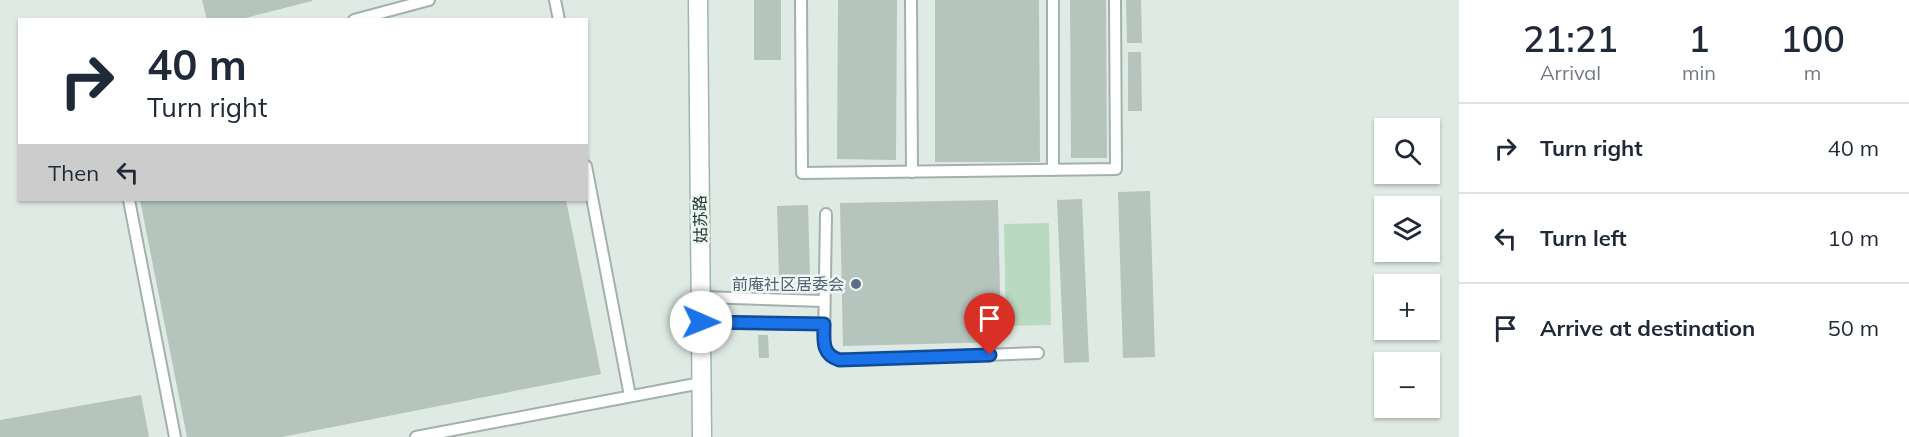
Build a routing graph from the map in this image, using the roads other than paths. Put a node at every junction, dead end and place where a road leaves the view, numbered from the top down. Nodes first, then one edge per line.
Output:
1 (429, 0) edge
2 (555, 0) edge
3 (698, 0) edge
4 (801, 0) edge
5 (911, 0) edge
6 (1053, 0) edge
7 (1115, 0) edge
8 (362, 18) edge
9 (559, 18) edge
10 (1053, 170) junction
11 (912, 172) junction
12 (588, 176) edge
13 (129, 201) edge
14 (826, 214) dead end
15 (701, 297) junction
16 (824, 301) junction
17 (701, 322) junction
18 (824, 324) junction
19 (1038, 353) dead end
20 (701, 383) junction
21 (630, 396) junction
22 (175, 437) edge
23 (416, 437) edge
24 (702, 437) edge

1 - 8 lane
2 - 9 lane
3 - 15 street, 姑苏路
4 - 11 lane
5 - 11 lane
6 - 10 lane
7 - 10 lane
10 - 11 lane
12 - 21 lane
13 - 22 lane
14 - 16 lane
15 - 16 lane
15 - 17 street, 姑苏路
16 - 18 lane
17 - 18 lane
17 - 20 street, 姑苏路
18 - 19 lane
20 - 21 lane
20 - 24 street, 姑苏路
21 - 23 lane

